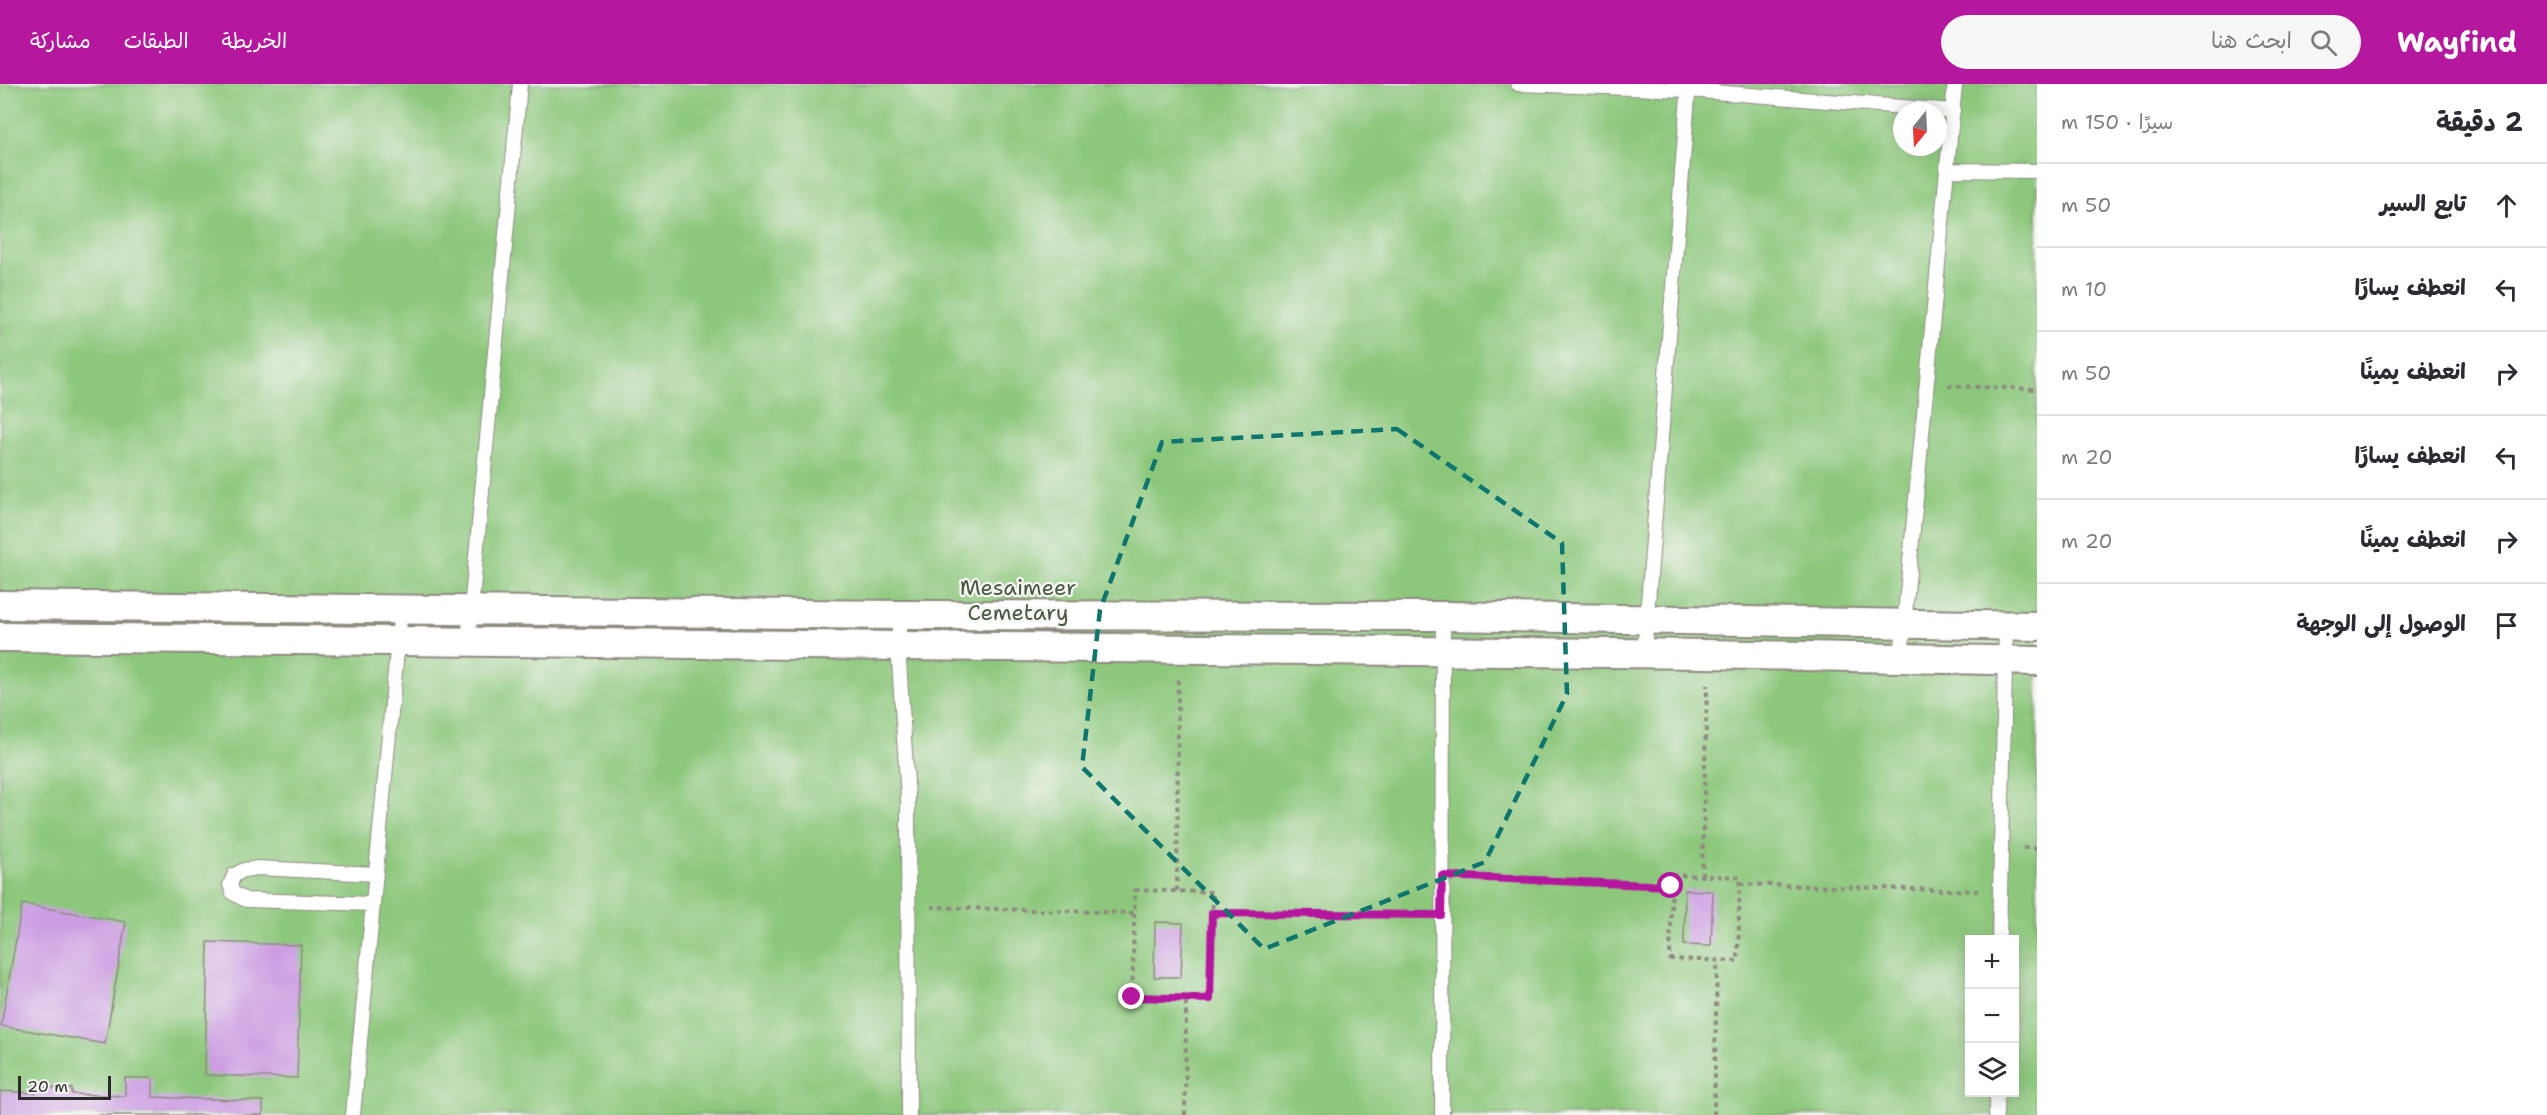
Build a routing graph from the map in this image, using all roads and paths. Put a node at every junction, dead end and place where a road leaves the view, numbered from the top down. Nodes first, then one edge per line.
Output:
1 (520, 84) edge
2 (1518, 84) edge
3 (1955, 84) edge
4 (1688, 87) edge
5 (1953, 111) junction
6 (1948, 170) junction
7 (2037, 171) edge
8 (1928, 386) junction
9 (2037, 389) edge
10 (0, 605) edge
11 (401, 608) junction
12 (470, 609) junction
13 (900, 615) junction
14 (1443, 616) junction
15 (1647, 619) junction
16 (1906, 624) junction
17 (2006, 625) junction
18 (2037, 626) edge
19 (0, 637) edge
20 (397, 640) junction
21 (468, 642) junction
22 (898, 646) junction
23 (1178, 649) junction
24 (1441, 651) junction
25 (1644, 654) junction
26 (1707, 654) junction
27 (1901, 657) junction
28 (2003, 661) junction
29 (2037, 661) edge
30 (375, 874) junction
31 (1442, 876) junction
32 (1702, 876) junction
33 (1740, 884) junction
34 (1671, 886) junction
35 (1177, 891) junction
36 (2000, 892) junction
37 (373, 904) junction
38 (908, 906) junction
39 (1134, 913) junction
40 (1212, 913) junction
41 (1441, 915) junction
42 (1999, 935) edge
43 (1717, 960) junction
44 (1186, 998) junction
45 (1997, 1097) edge
46 (353, 1115) edge
47 (909, 1115) edge
48 (1185, 1115) edge
49 (1442, 1115) edge
50 (1714, 1115) edge
51 (1996, 1115) edge

1 - 12 lane
2 - 4 lane
3 - 5 lane
4 - 5 lane
4 - 15 lane
5 - 6 lane
6 - 7 lane
6 - 8 lane
8 - 9 path
8 - 16 lane
10 - 11 street
11 - 12 street
11 - 20 lane
12 - 13 street
12 - 21 lane
13 - 14 street
13 - 22 lane
14 - 15 street
14 - 24 lane
15 - 16 street
15 - 25 lane
16 - 17 street
16 - 27 lane
17 - 18 street
17 - 28 lane
19 - 20 street
20 - 21 street
20 - 30 lane
21 - 22 street
22 - 23 street
22 - 38 lane
23 - 24 street
23 - 35 path
24 - 25 street
24 - 31 lane
25 - 26 street
26 - 27 street
26 - 32 path
27 - 28 street
28 - 29 street
28 - 36 lane
30 - 37 lane
30 - 37 lane
31 - 34 path
31 - 41 lane
32 - 33 path
32 - 34 path
33 - 36 path
33 - 43 path
34 - 43 path
35 - 39 path
35 - 40 path
36 - 42 lane
37 - 46 lane
38 - 39 path
38 - 47 lane
39 - 44 path
40 - 41 path
40 - 44 path
41 - 49 lane
43 - 50 path
44 - 48 path
45 - 51 lane

